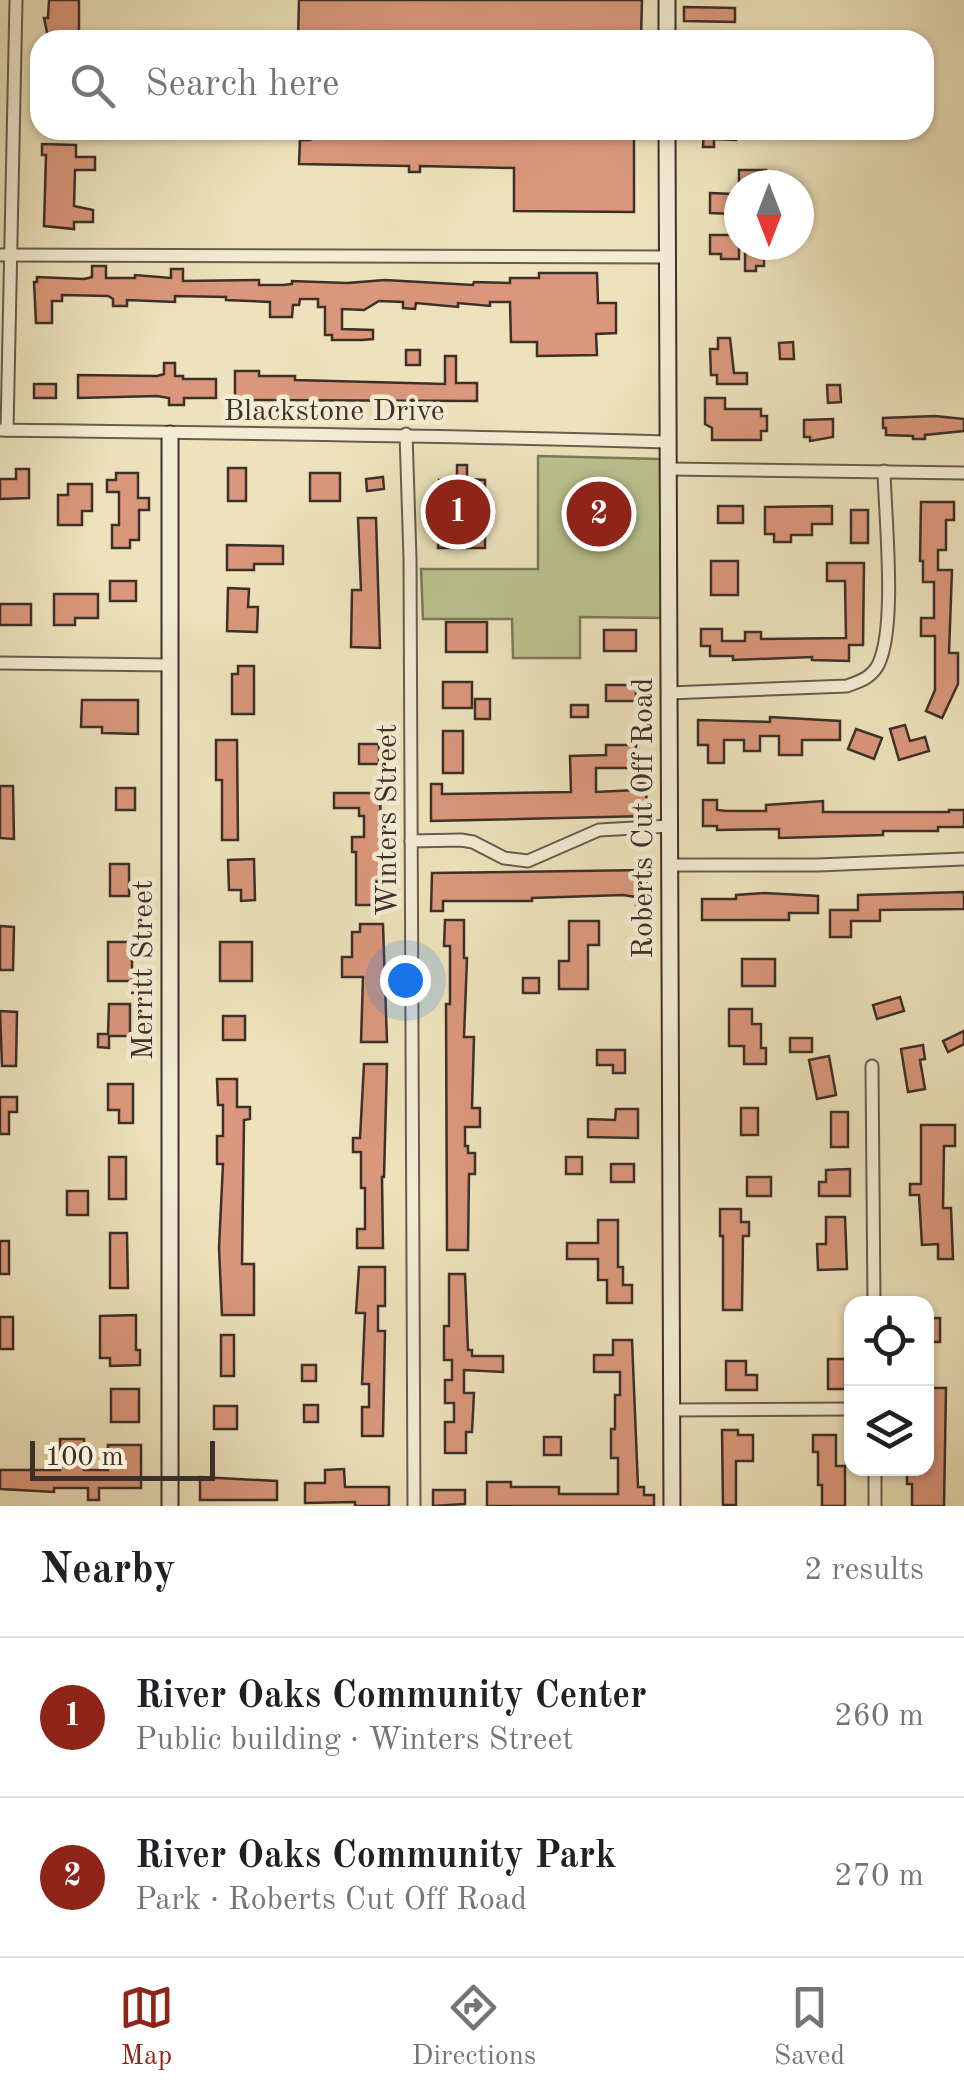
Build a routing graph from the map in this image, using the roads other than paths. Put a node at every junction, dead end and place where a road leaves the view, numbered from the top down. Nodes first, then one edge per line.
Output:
1 (16, 0) edge
2 (667, 0) edge
3 (667, 30) edge
4 (666, 140) edge
5 (6, 255) edge
6 (666, 256) junction
7 (4, 430) edge
8 (170, 434) junction
9 (406, 434) junction
10 (667, 442) junction
11 (668, 469) junction
12 (884, 472) junction
13 (964, 472) edge
14 (0, 663) edge
15 (170, 665) junction
16 (670, 693) junction
17 (670, 826) junction
18 (411, 840) junction
19 (964, 859) edge
20 (670, 865) junction
21 (872, 1066) dead end
22 (874, 1296) edge
23 (844, 1409) edge
24 (671, 1410) junction
25 (875, 1476) edge
26 (170, 1506) edge
27 (414, 1506) edge
28 (672, 1506) edge
29 (875, 1506) edge

1 - 5 street
2 - 3 street
4 - 6 street, Roberts Cut Off Road
5 - 6 street
5 - 7 street
6 - 10 street, Roberts Cut Off Road
7 - 8 street, Blackstone Drive
8 - 9 street, Blackstone Drive
8 - 15 street, Merritt Street
9 - 10 street, Blackstone Drive
9 - 18 street, Winters Street
10 - 11 street, Roberts Cut Off Road
11 - 12 street
11 - 16 street, Roberts Cut Off Road
12 - 13 street
12 - 16 street
14 - 15 street
15 - 26 street, Merritt Street
16 - 17 street, Roberts Cut Off Road
17 - 18 street
17 - 20 street, Roberts Cut Off Road
18 - 27 street, Winters Street
19 - 20 street
20 - 24 street, Roberts Cut Off Road
21 - 22 street
23 - 24 street
24 - 28 street, Roberts Cut Off Road
25 - 29 street

